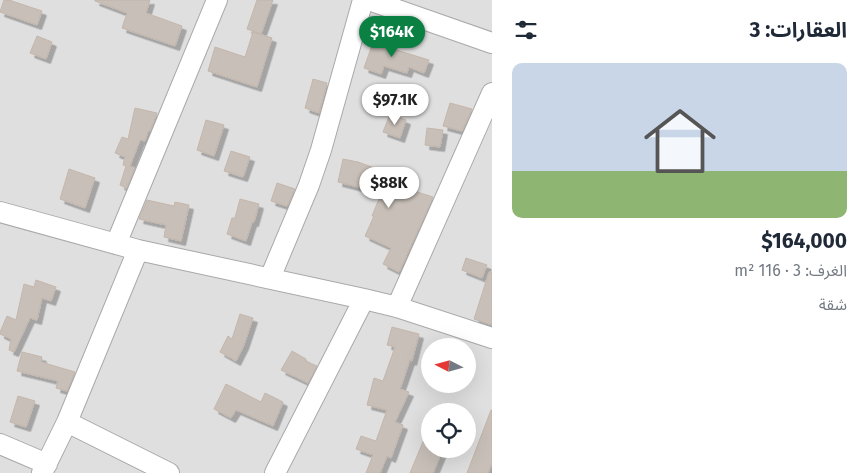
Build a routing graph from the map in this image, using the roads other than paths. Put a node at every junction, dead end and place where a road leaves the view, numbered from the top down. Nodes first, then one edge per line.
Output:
1 (217, 0) edge
2 (363, 0) edge
3 (369, 0) edge
4 (492, 43) edge
5 (492, 93) edge
6 (1, 215) edge
7 (116, 244) junction
8 (138, 250) junction
9 (270, 278) junction
10 (364, 299) junction
11 (397, 307) junction
12 (492, 338) edge
13 (66, 422) junction
14 (0, 444) edge
15 (44, 468) edge
16 (169, 473) edge
17 (275, 473) edge

1 - 7 street
2 - 9 street
3 - 4 street
5 - 11 street
6 - 7 street
7 - 8 street
8 - 9 street
8 - 13 street
9 - 10 street
10 - 11 street
10 - 17 street
11 - 12 street
13 - 15 street
13 - 16 street
14 - 15 street

